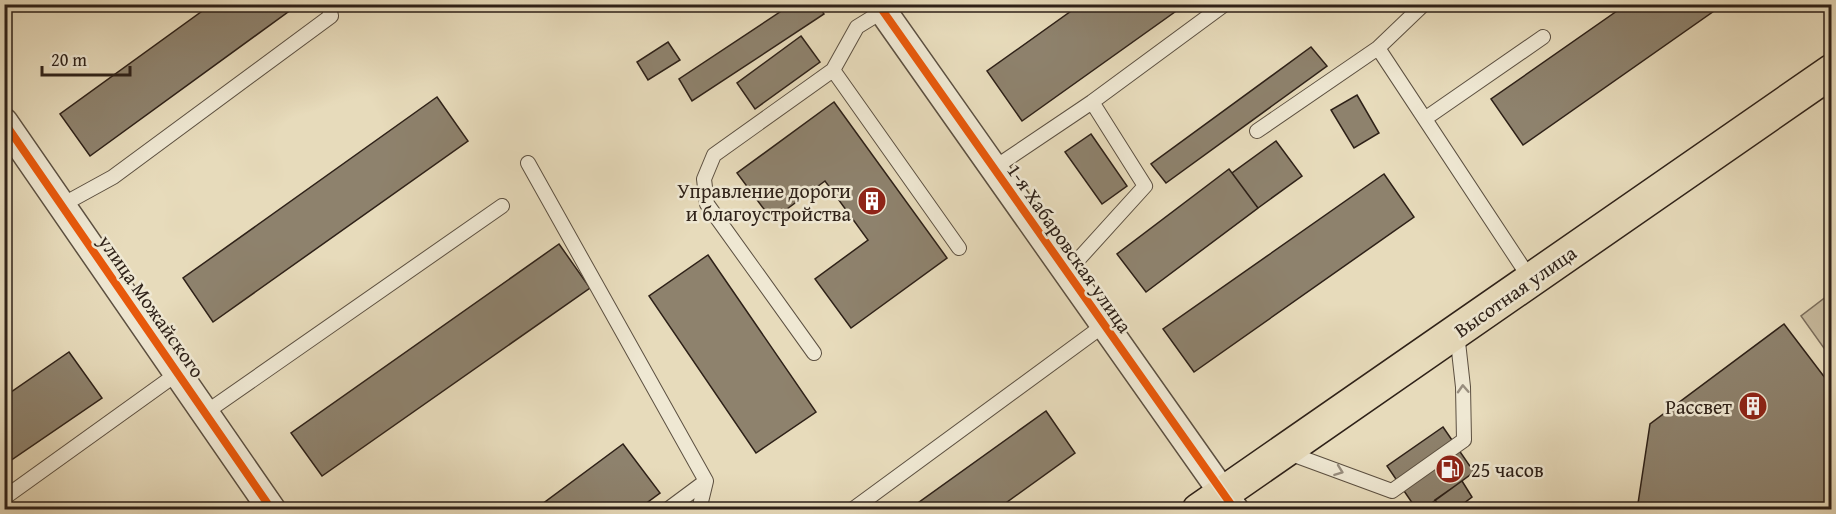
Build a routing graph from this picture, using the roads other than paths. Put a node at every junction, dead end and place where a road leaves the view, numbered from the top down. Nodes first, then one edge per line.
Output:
1 (328, 4) edge
2 (1225, 4) edge
3 (1424, 4) edge
4 (881, 8) edge
5 (1543, 37) dead end
6 (1378, 48) junction
7 (833, 70) junction
8 (1832, 71) edge
9 (1092, 102) junction
10 (1426, 118) junction
11 (4, 122) edge
12 (1257, 131) dead end
13 (528, 163) dead end
14 (994, 168) junction
15 (62, 205) junction
16 (502, 206) dead end
17 (959, 248) dead end
18 (1067, 272) junction
19 (1531, 280) junction
20 (1104, 325) junction
21 (1457, 331) junction
22 (814, 353) dead end
23 (178, 373) junction
24 (206, 412) junction
25 (1284, 452) junction
26 (706, 481) junction
27 (4, 498) edge
28 (1219, 504) edge
29 (272, 510) edge
30 (667, 510) edge
31 (699, 510) edge
32 (852, 510) edge

1 - 15 lane
2 - 9 lane
3 - 6 lane
4 - 7 lane
4 - 14 street, 1-я Хабаровская улица
5 - 10 lane
6 - 10 lane
6 - 12 lane
7 - 17 lane
7 - 22 lane
8 - 19 main road, Высотная улица
9 - 14 lane
9 - 18 lane
10 - 19 lane
11 - 15 street, улица Можайского
13 - 26 lane
14 - 18 street, 1-я Хабаровская улица
15 - 23 street, улица Можайского
16 - 24 lane
18 - 20 street, 1-я Хабаровская улица
19 - 21 main road, Высотная улица
20 - 28 street, 1-я Хабаровская улица
20 - 32 lane
21 - 25 main road, Высотная улица
25 -> 21 lane
23 - 24 street, улица Можайского
23 - 27 lane
24 - 29 street, улица Можайского
25 - 28 main road, Высотная улица
26 - 30 lane
26 - 31 lane

